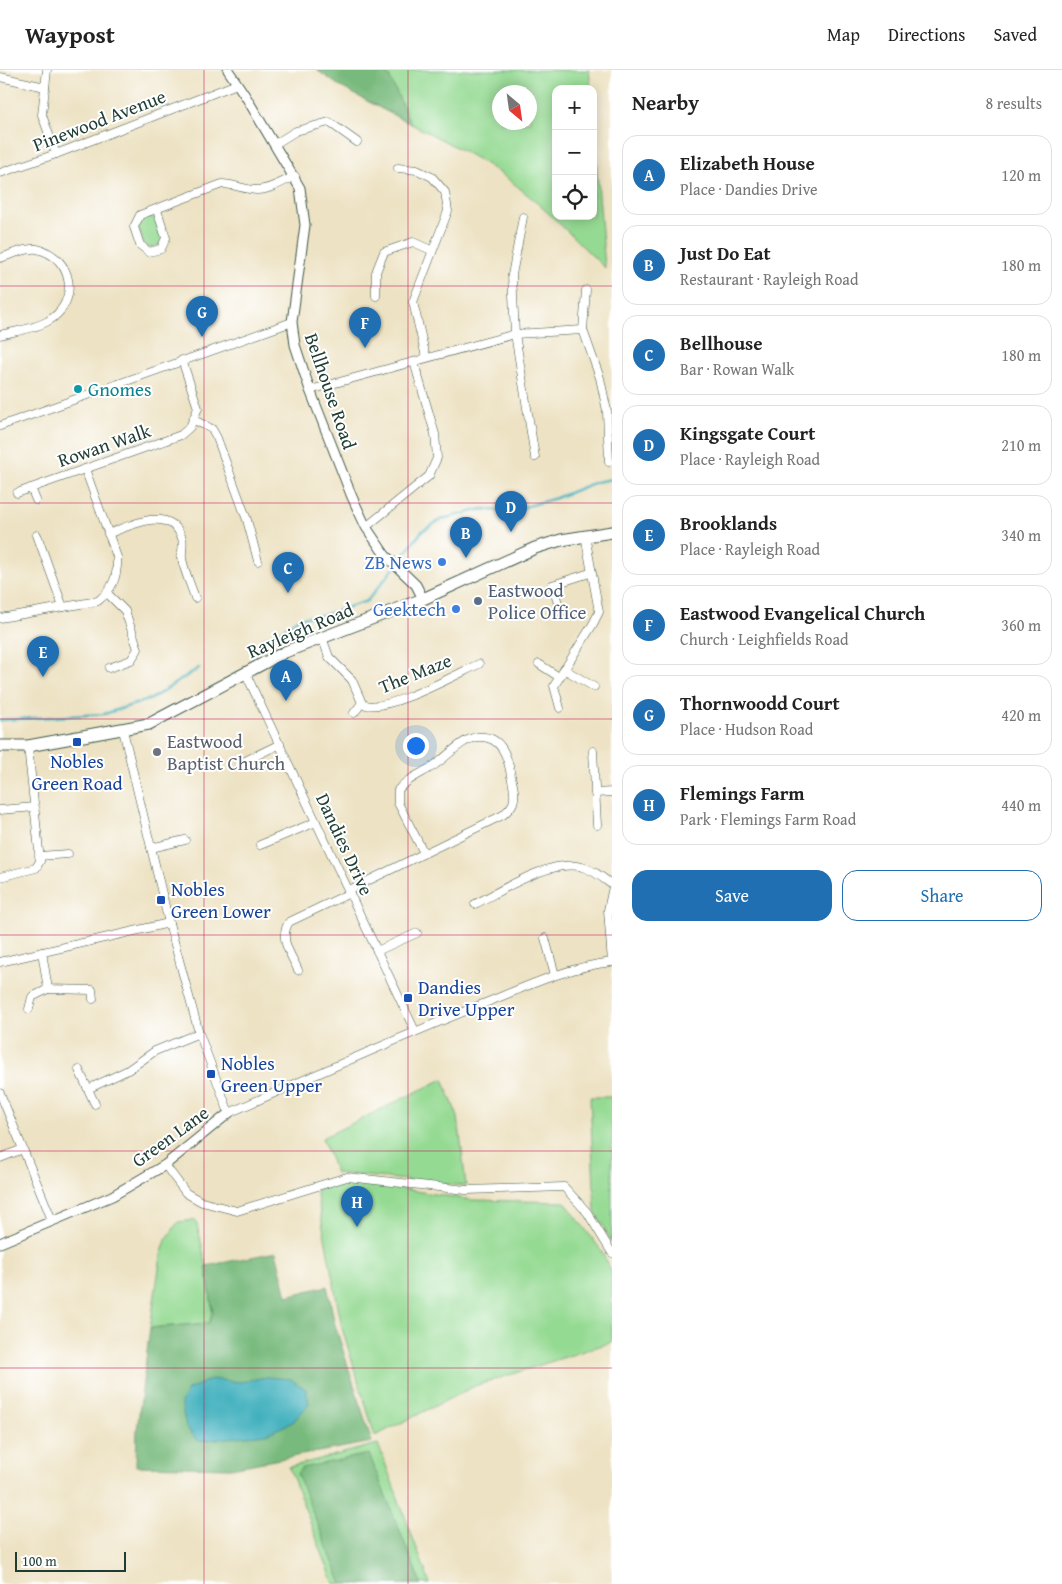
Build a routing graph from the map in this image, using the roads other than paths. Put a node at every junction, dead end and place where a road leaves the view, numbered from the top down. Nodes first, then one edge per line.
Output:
1 (47, 70) edge
2 (228, 70) edge
3 (0, 77) edge
4 (237, 84) junction
5 (45, 87) junction
6 (357, 142) dead end
7 (275, 144) junction
8 (56, 154) junction
9 (398, 168) dead end
10 (0, 172) edge
11 (295, 176) junction
12 (157, 210) junction
13 (523, 217) dead end
14 (432, 250) junction
15 (0, 258) edge
16 (586, 290) dead end
17 (376, 296) dead end
18 (292, 322) junction
19 (583, 330) junction
20 (515, 334) junction
21 (0, 335) edge
22 (426, 357) junction
23 (182, 360) junction
24 (414, 362) junction
25 (310, 390) junction
26 (194, 420) junction
27 (0, 426) edge
28 (535, 457) dead end
29 (609, 462) dead end
30 (85, 469) junction
31 (31, 488) junction
32 (17, 493) dead end
33 (36, 500) dead end
34 (366, 526) junction
35 (612, 532) edge
36 (108, 534) junction
37 (37, 535) dead end
38 (584, 536) junction
39 (40, 545) junction
40 (32, 548) dead end
41 (258, 562) dead end
42 (590, 573) junction
43 (107, 593) junction
44 (195, 598) dead end
45 (423, 599) junction
46 (63, 606) junction
47 (561, 612) dead end
48 (0, 618) edge
49 (322, 638) junction
50 (479, 664) dead end
51 (539, 664) dead end
52 (110, 668) dead end
53 (564, 669) junction
54 (245, 672) junction
55 (559, 677) junction
56 (594, 687) dead end
57 (362, 703) junction
58 (560, 708) dead end
59 (354, 712) dead end
60 (123, 730) junction
61 (280, 744) junction
62 (0, 746) edge
63 (28, 746) junction
64 (593, 751) dead end
65 (239, 764) dead end
66 (612, 792) edge
67 (595, 793) junction
68 (36, 807) junction
69 (0, 810) edge
70 (316, 822) junction
71 (597, 825) dead end
72 (185, 840) dead end
73 (260, 845) dead end
74 (151, 848) junction
75 (424, 853) junction
76 (68, 854) dead end
77 (39, 856) junction
78 (0, 877) edge
79 (612, 885) edge
80 (350, 891) junction
81 (612, 892) edge
82 (475, 904) dead end
83 (169, 923) junction
84 (417, 933) dead end
85 (545, 938) dead end
86 (377, 951) junction
87 (42, 952) junction
88 (0, 962) edge
89 (612, 962) edge
90 (298, 970) dead end
91 (555, 975) junction
92 (48, 989) junction
93 (94, 999) dead end
94 (29, 1009) dead end
95 (415, 1031) junction
96 (199, 1033) junction
97 (79, 1070) dead end
98 (88, 1089) junction
99 (0, 1093) edge
100 (95, 1104) dead end
101 (229, 1113) junction
102 (23, 1149) junction
103 (0, 1158) edge
104 (165, 1165) junction
105 (52, 1220) junction
106 (0, 1243) edge
107 (612, 1253) edge

1 - 5 street
2 - 4 street, Bellhouse Road
3 - 5 street
4 - 7 street, Bellhouse Road
4 - 8 street, Pinewood Avenue
5 - 8 street
6 - 7 street
7 - 11 street, Bellhouse Road
8 - 10 street, Pinewood Avenue
9 - 14 street
11 - 12 street
11 - 18 street, Bellhouse Road
12 - 12 street
13 - 20 street
14 - 17 street
14 - 22 street
15 - 21 street
16 - 19 street
18 - 23 street
18 - 25 street, Bellhouse Road
19 - 20 street
19 - 29 street
20 - 22 street
20 - 28 street
22 - 24 street
23 - 26 street
23 - 27 street
24 - 25 street
24 - 34 street
25 - 34 street, Bellhouse Road
26 - 30 street, Rowan Walk
26 - 41 street
30 - 31 street, Rowan Walk
30 - 36 street
31 - 32 street, Rowan Walk
31 - 33 street
34 - 45 street, Bellhouse Road
35 - 38 main road, Rayleigh Road
36 - 43 street
36 - 44 street
37 - 39 street
38 - 42 street
38 - 45 main road, Rayleigh Road
39 - 40 street
39 - 46 street
42 - 47 street
42 - 53 street
43 - 46 street
43 - 52 street
45 - 49 main road, Rayleigh Road
46 - 48 street
49 - 54 main road, Rayleigh Road
49 - 57 street, The Maze
50 - 57 street, The Maze
51 - 55 street
53 - 55 street
53 - 56 street
54 - 60 main road, Rayleigh Road
54 - 61 street, Dandies Drive
55 - 58 street
57 - 59 street, The Maze
60 - 63 main road, Rayleigh Road
60 - 74 street
61 - 65 street
61 - 70 street, Dandies Drive
62 - 63 main road, Rayleigh Road
63 - 68 street
64 - 67 street
66 - 67 street
67 - 71 street
68 - 69 street
68 - 77 street
70 - 73 street
70 - 80 street, Dandies Drive
72 - 74 street
74 - 83 street
75 - 75 street
75 - 80 street
76 - 77 street
77 - 78 street
79 - 82 street
80 - 86 street, Dandies Drive
80 - 90 street
81 - 89 street
83 - 87 street
83 - 96 street
84 - 86 street
85 - 91 street
86 - 95 street, Dandies Drive
87 - 88 street
87 - 92 street
89 - 91 street, Green Lane
91 - 95 street, Green Lane
92 - 93 street
92 - 94 street
95 - 101 street, Green Lane
96 - 98 street
96 - 101 street
97 - 98 street
98 - 100 street
99 - 102 street
101 - 104 street, Green Lane
102 - 103 street
102 - 105 street
104 - 105 street, Green Lane
104 - 107 street
105 - 106 street, Green Lane

